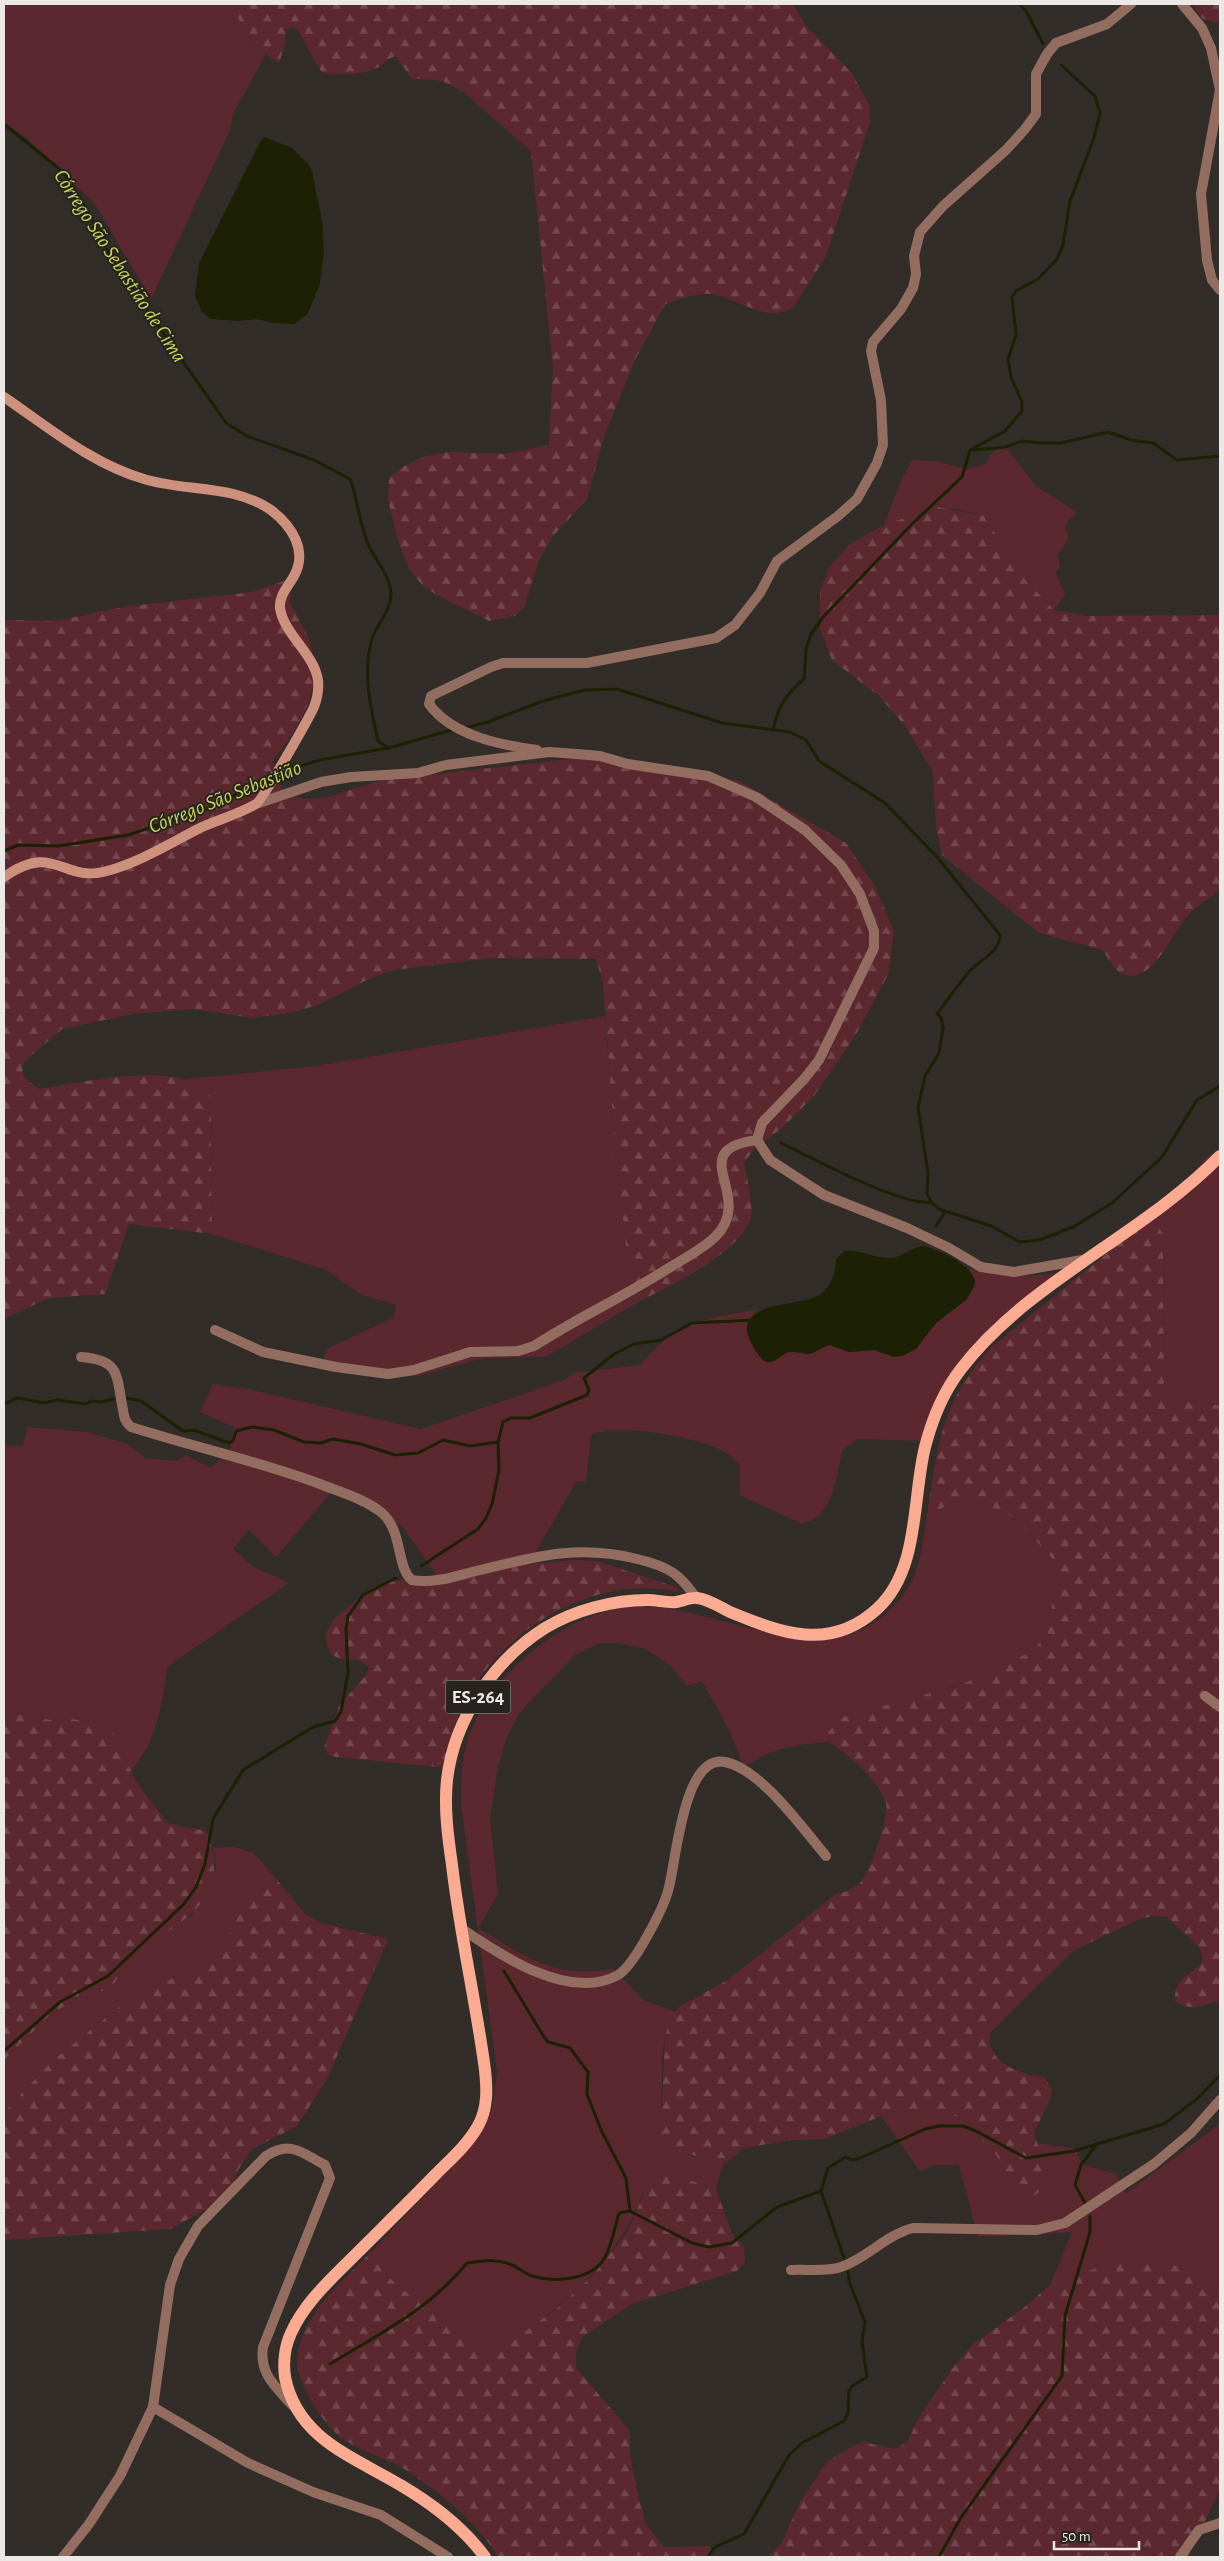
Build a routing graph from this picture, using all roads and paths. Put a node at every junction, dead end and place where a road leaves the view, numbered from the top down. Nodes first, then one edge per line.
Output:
1 (1131, 4) edge
2 (1182, 4) edge
3 (1220, 290) edge
4 (4, 397) edge
5 (549, 752) junction
6 (259, 803) junction
7 (4, 877) edge
8 (757, 1140) junction
9 (1220, 1156) edge
10 (1089, 1259) junction
11 (215, 1330) dead end
12 (81, 1356) dead end
13 (696, 1597) junction
14 (1204, 1696) dead end
15 (1220, 1707) edge
16 (826, 1856) dead end
17 (462, 1929) junction
18 (1220, 2100) edge
19 (791, 2270) dead end
20 (293, 2405) junction
21 (153, 2407) junction
22 (1220, 2523) edge
23 (63, 2557) edge
24 (448, 2557) edge
25 (485, 2557) edge
26 (1180, 2557) edge

1 - 5 street
2 - 3 street
4 - 6 street
5 - 6 street
5 - 8 street
6 - 7 street
8 - 10 street
8 - 11 street
9 - 10 main road
10 - 13 main road
12 - 13 street
13 - 17 main road, ES-264
14 - 15 street
16 - 17 street
17 - 20 main road, ES-264
18 - 19 street
20 - 21 street
20 - 25 main road, ES-264
21 - 23 street
21 - 24 street
22 - 26 street

